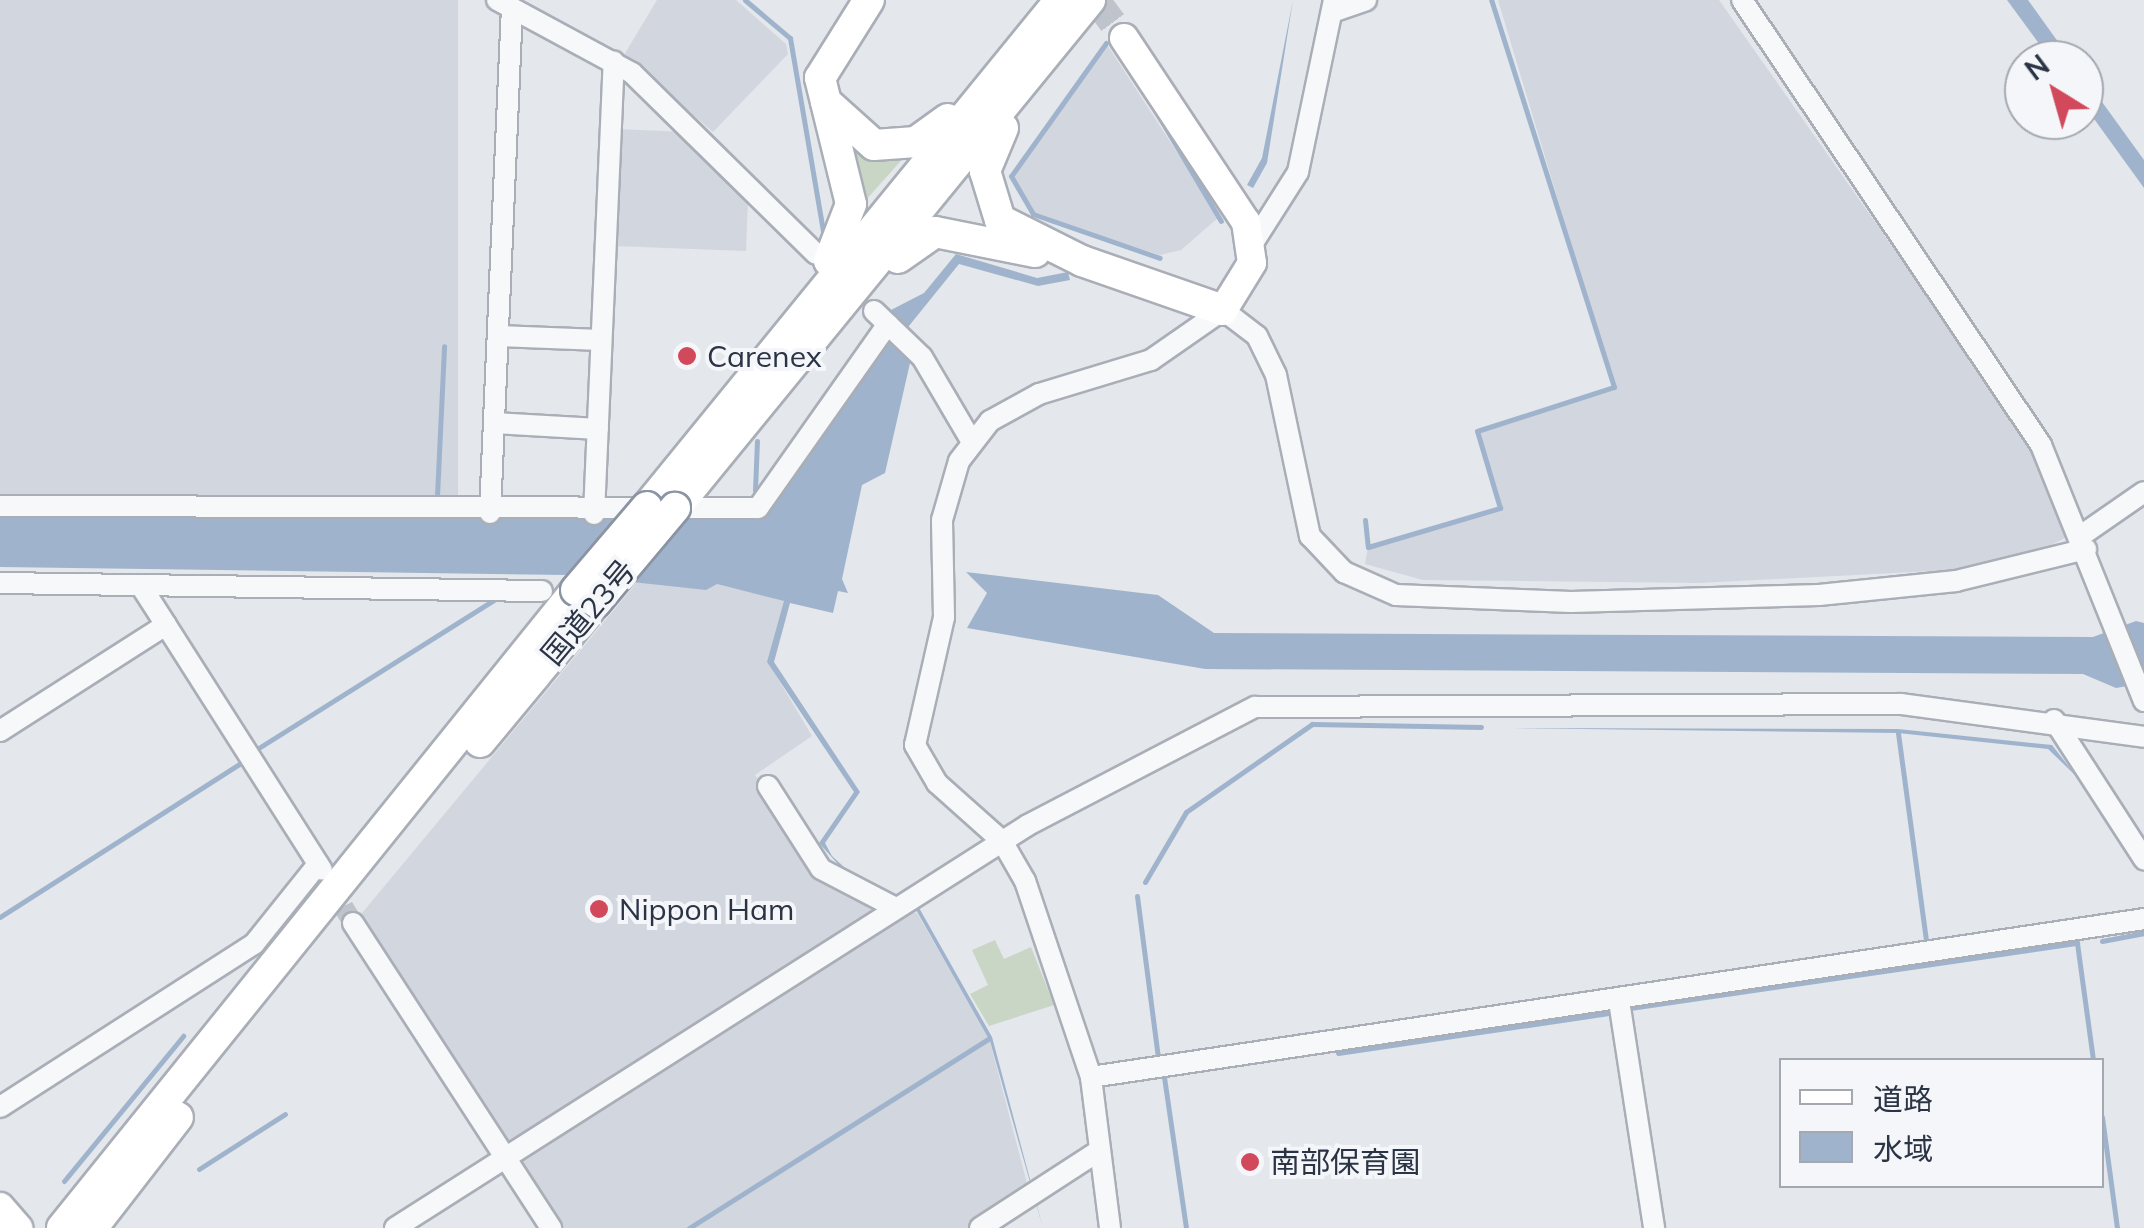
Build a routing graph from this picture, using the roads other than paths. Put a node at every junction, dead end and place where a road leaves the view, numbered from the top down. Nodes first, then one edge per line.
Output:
1 (869, 0) edge
2 (1366, 0) edge
3 (1742, 0) edge
4 (505, 4) edge
5 (1077, 4) edge
6 (1333, 6) edge
7 (1036, 29) junction
8 (1124, 38) tunnel mouth
9 (614, 61) junction
10 (821, 96) junction
11 (1253, 242) junction
12 (816, 254) dead end
13 (1082, 261) junction
14 (1222, 310) junction
15 (498, 336) junction
16 (602, 340) junction
17 (778, 369) junction
18 (494, 423) junction
19 (598, 430) junction
20 (972, 442) junction
21 (2144, 492) edge
22 (0, 506) edge
23 (490, 512) junction
24 (594, 514) junction
25 (2084, 542) junction
26 (0, 583) edge
27 (142, 586) junction
28 (542, 591) dead end
29 (586, 596) junction
30 (166, 626) junction
31 (2144, 701) edge
32 (2054, 720) junction
33 (0, 731) edge
34 (2144, 737) edge
35 (768, 786) dead end
36 (1002, 841) junction
37 (2144, 859) edge
38 (903, 904) junction
39 (2144, 920) edge
40 (354, 923) tunnel mouth
41 (1619, 1001) junction
42 (1091, 1077) junction
43 (0, 1107) edge
44 (1100, 1150) junction
45 (505, 1158) junction
46 (0, 1207) edge
47 (18, 1228) edge
48 (62, 1228) edge
49 (92, 1228) edge
50 (395, 1228) edge
51 (551, 1228) edge
52 (980, 1228) edge
53 (1110, 1228) edge
54 (1654, 1228) edge

1 - 10 highway
2 - 6 street
3 - 25 street
4 - 9 street
4 - 15 street
5 - 7 highway, 国道23号
5 - 13 highway
5 - 17 highway, 国道23号
6 - 11 street
7 - 10 highway
7 - 17 highway, 国道23号
8 - 11 main road
9 - 12 street
9 - 16 street
10 - 17 highway
11 - 14 main road
13 - 14 highway
13 - 17 highway
14 - 20 street
14 - 25 street
15 - 16 street
15 - 18 street
16 - 19 street
17 - 29 highway, 国道23号, bridge
18 - 19 street
18 - 23 street
19 - 24 street
20 - 24 street
20 - 36 street
21 - 25 street
22 - 23 street
23 - 24 street
25 - 31 street
26 - 27 street
27 - 28 street
27 - 30 street
29 - 48 highway, 国道23号
29 - 49 highway, 国道23号
30 - 33 street
30 - 43 street
32 - 34 street
32 - 36 street
32 - 37 street
35 - 38 street
36 - 38 street
36 - 42 street
38 - 45 street
39 - 41 street
40 - 45 street
41 - 42 street
41 - 54 street
42 - 44 street
44 - 52 street
44 - 53 street
45 - 50 street
45 - 51 street
46 - 47 main road

